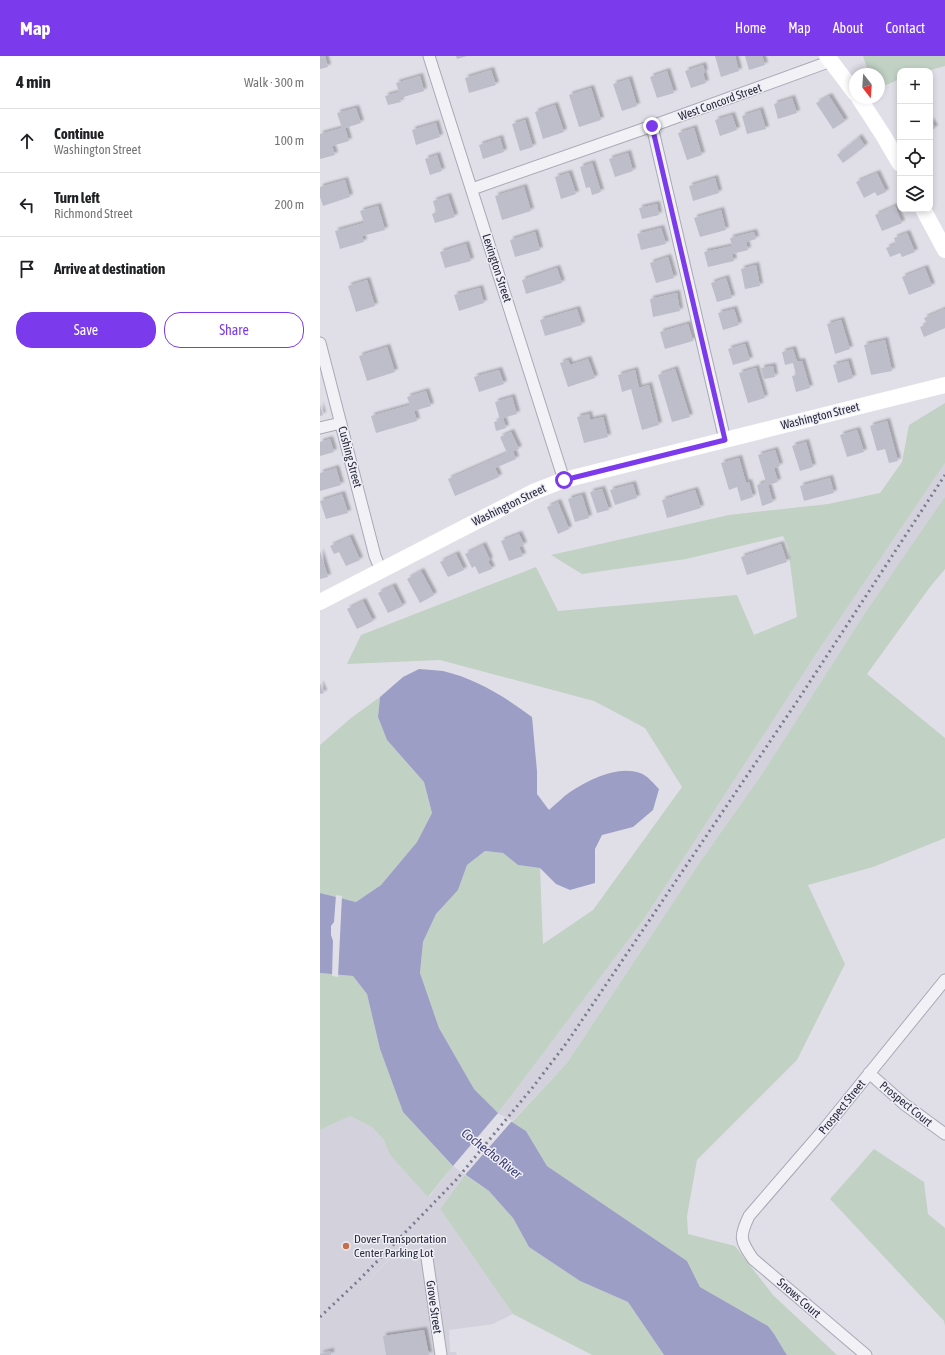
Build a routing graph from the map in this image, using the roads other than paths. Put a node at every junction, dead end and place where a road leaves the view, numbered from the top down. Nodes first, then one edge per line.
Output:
1 (429, 56) edge
2 (829, 59) edge
3 (849, 85) edge
4 (863, 104) edge
5 (652, 126) junction
6 (897, 159) edge
7 (472, 189) junction
8 (925, 212) edge
9 (945, 250) edge
10 (320, 343) edge
11 (945, 385) edge
12 (341, 423) junction
13 (320, 428) edge
14 (725, 440) junction
15 (564, 480) junction
16 (381, 570) junction
17 (320, 602) edge
18 (945, 980) edge
19 (869, 1073) junction
20 (945, 1134) edge
21 (741, 1234) joint
22 (427, 1258) dead end
23 (441, 1355) edge
24 (866, 1355) edge

1 - 7 street, Lexington Street
2 - 3 street
2 - 5 street, West Concord Street
4 - 6 street
5 - 7 street, West Concord Street
5 - 14 street
7 - 15 street, Lexington Street
8 - 9 street
10 - 12 street, Cushing Street
11 - 14 street, Washington Street
12 - 13 street
12 - 16 street, Cushing Street
14 - 15 street, Washington Street
15 - 16 street, Washington Street
16 - 17 street, Washington Street
18 - 19 street, Prospect Street
19 - 20 street, Prospect Court
19 - 21 street, Prospect Street
21 - 24 street, Snows Court
22 - 23 street, Grove Street

